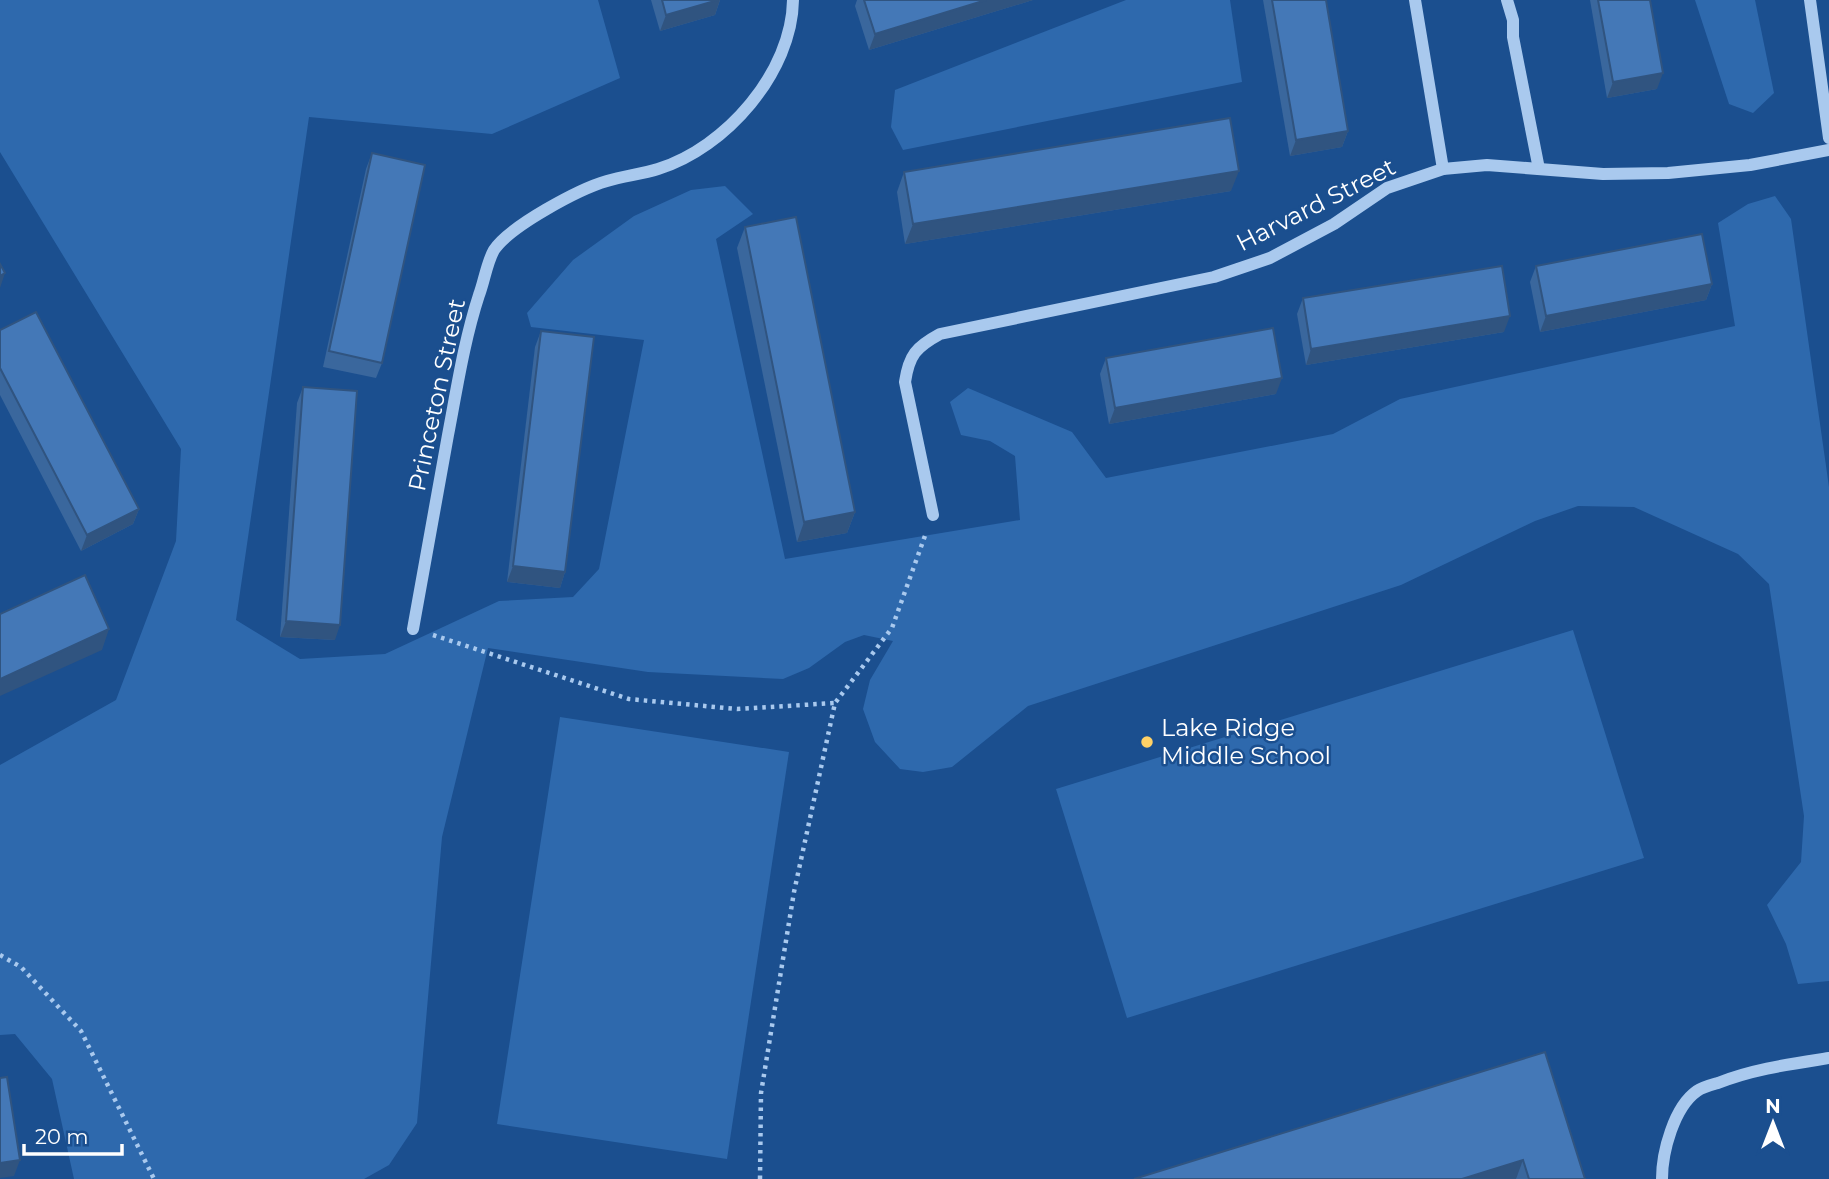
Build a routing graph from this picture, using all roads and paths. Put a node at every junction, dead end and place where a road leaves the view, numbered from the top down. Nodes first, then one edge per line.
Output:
1 (793, 0) edge
2 (1415, 0) edge
3 (1507, 0) edge
4 (1810, 0) edge
5 (1829, 138) edge
6 (1829, 150) edge
7 (1443, 169) junction
8 (1539, 169) junction
9 (933, 515) joint
10 (413, 629) joint
11 (835, 703) junction
12 (0, 955) edge
13 (1829, 1058) edge
14 (154, 1179) edge
15 (760, 1179) edge
16 (1662, 1179) edge

1 - 10 street, Princeton Street
2 - 7 street
3 - 8 street
4 - 5 street
6 - 8 street, Harvard Street
7 - 8 street, Harvard Street
7 - 9 street, Harvard Street
9 - 11 path
10 - 11 path
11 - 15 path
12 - 14 path
13 - 16 street

